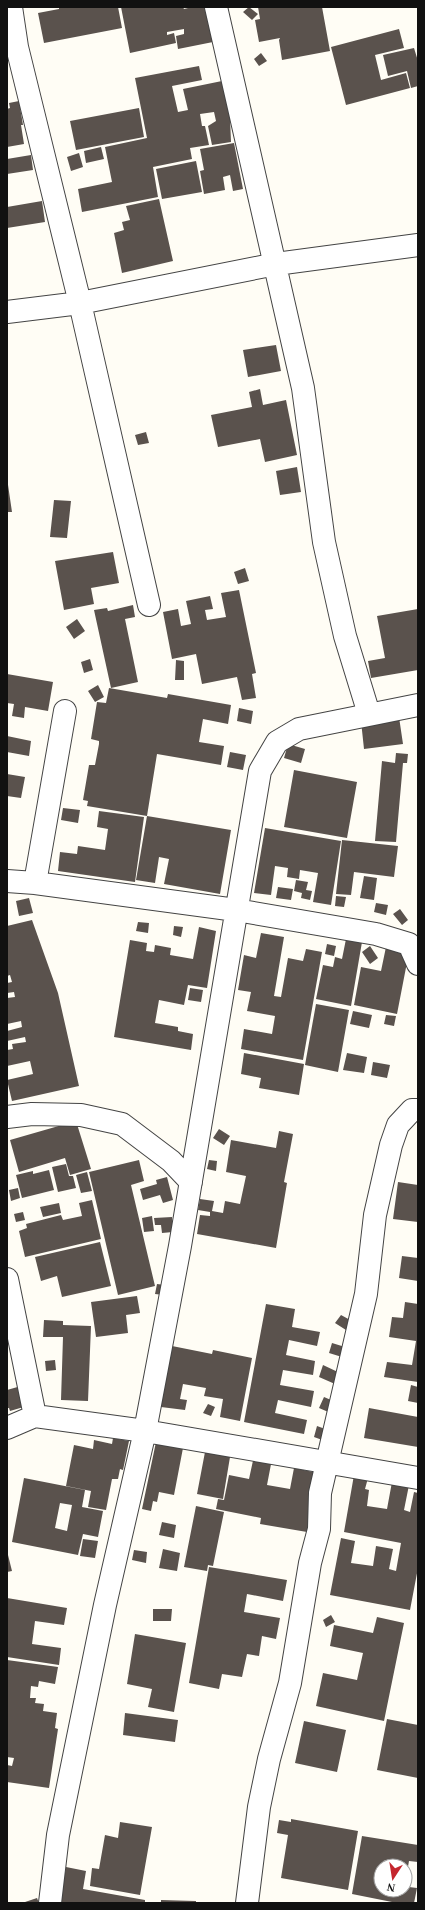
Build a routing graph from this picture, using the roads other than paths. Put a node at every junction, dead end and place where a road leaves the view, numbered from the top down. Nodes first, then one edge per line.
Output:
1 (11, 7) edge
2 (216, 7) edge
3 (418, 245) edge
4 (276, 264) junction
5 (80, 303) junction
6 (7, 312) edge
7 (149, 605) dead end
8 (418, 705) edge
9 (65, 711) dead end
10 (369, 714) junction
11 (7, 882) edge
12 (35, 883) junction
13 (236, 910) junction
14 (418, 964) edge
15 (418, 1110) edge
16 (7, 1117) edge
17 (191, 1182) junction
18 (7, 1279) edge
19 (35, 1416) junction
20 (7, 1428) edge
21 (146, 1430) junction
22 (328, 1461) junction
23 (418, 1478) edge
24 (50, 1903) edge
25 (247, 1903) edge

1 - 5 street
2 - 4 street
3 - 4 street
4 - 5 street
4 - 10 street
5 - 6 street
5 - 7 street
8 - 10 street
9 - 12 street
10 - 13 street
11 - 12 street
12 - 13 street
13 - 14 street
13 - 17 street
15 - 22 street
16 - 17 street
17 - 21 street
18 - 19 street
19 - 20 street
19 - 21 street
21 - 22 street
21 - 24 street
22 - 23 street
22 - 25 street

